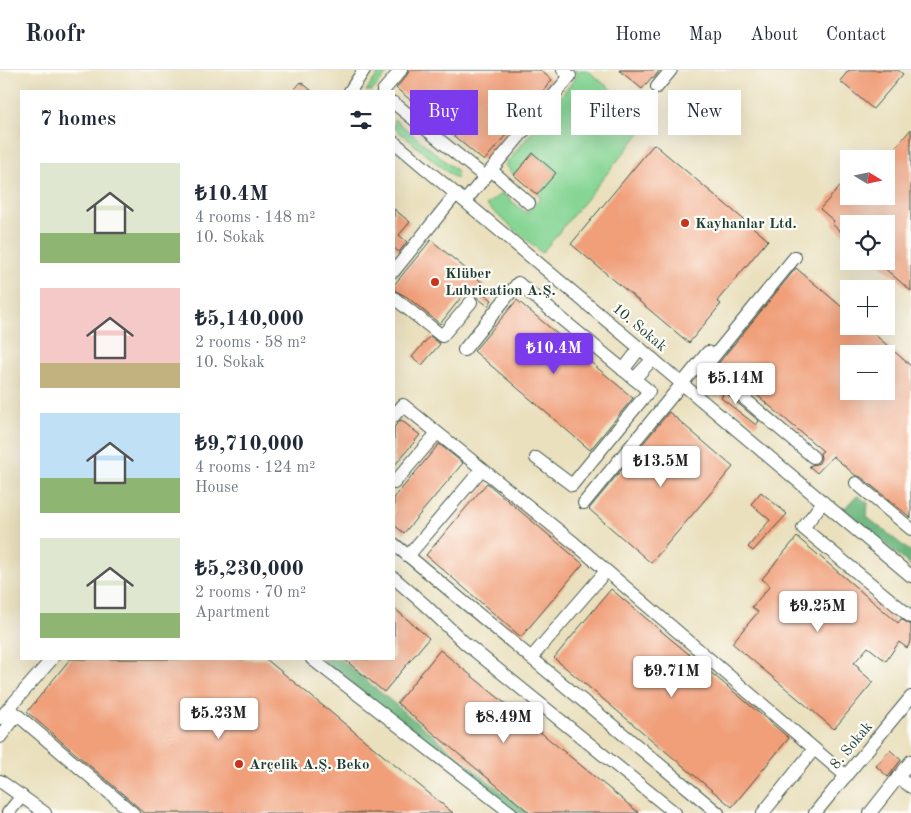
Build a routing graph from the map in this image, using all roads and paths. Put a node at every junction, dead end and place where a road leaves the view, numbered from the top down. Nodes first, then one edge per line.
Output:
1 (364, 70) edge
2 (401, 70) edge
3 (563, 70) edge
4 (671, 70) edge
5 (658, 87) dead end
6 (351, 90) edge
7 (384, 90) edge
8 (395, 104) edge
9 (395, 143) edge
10 (488, 174) junction
11 (460, 197) junction
12 (529, 203) dead end
13 (795, 257) dead end
14 (395, 270) edge
15 (395, 299) edge
16 (470, 302) dead end
17 (727, 340) junction
18 (640, 348) junction
19 (464, 350) dead end
20 (653, 359) junction
21 (623, 370) junction
22 (634, 379) junction
23 (682, 383) junction
24 (395, 415) edge
25 (437, 432) junction
26 (813, 457) dead end
27 (536, 458) dead end
28 (482, 468) junction
29 (395, 482) edge
30 (856, 483) dead end
31 (823, 502) junction
32 (584, 503) dead end
33 (911, 529) edge
34 (395, 545) edge
35 (408, 556) junction
36 (606, 571) junction
37 (911, 576) edge
38 (395, 579) edge
39 (911, 617) edge
40 (531, 658) junction
41 (51, 660) edge
42 (313, 660) edge
43 (911, 697) edge
44 (13, 712) junction
45 (0, 718) edge
46 (0, 738) edge
47 (814, 749) junction
48 (911, 761) edge
49 (846, 776) junction
50 (898, 777) junction
51 (0, 780) edge
52 (911, 787) edge
53 (22, 796) junction
54 (8, 813) edge
55 (45, 813) edge
56 (132, 813) edge
57 (511, 813) edge
58 (675, 813) edge
59 (718, 813) edge
60 (763, 813) edge
61 (815, 813) edge
62 (870, 813) edge

1 - 6 street
2 - 7 street
3 - 10 street
4 - 5 street
8 - 10 street
9 - 11 street, 10. Sokak
10 - 11 street
10 - 12 street
11 - 14 street
11 - 18 street, 10. Sokak
13 - 17 street
15 - 16 street
17 - 23 street
17 - 26 street
18 - 20 street, 10. Sokak
18 - 21 street
19 - 21 street
20 - 22 street
20 - 23 street, 10. Sokak
21 - 22 street
22 - 27 street
23 - 31 street, 10. Sokak
23 - 32 street
24 - 25 street
25 - 28 street
25 - 29 street
28 - 35 street
28 - 36 street
30 - 33 street
31 - 37 street, 10. Sokak
31 - 39 street
34 - 35 street
35 - 40 street
36 - 40 street
36 - 47 street
38 - 58 street
40 - 59 street
41 - 44 street
42 - 57 street
43 - 49 street, 8. Sokak
44 - 45 street
44 - 46 street
44 - 56 street
47 - 49 street
47 - 60 street
48 - 50 street
49 - 61 street, 8. Sokak
50 - 52 street
50 - 62 street
51 - 53 street
53 - 54 street
53 - 55 street

